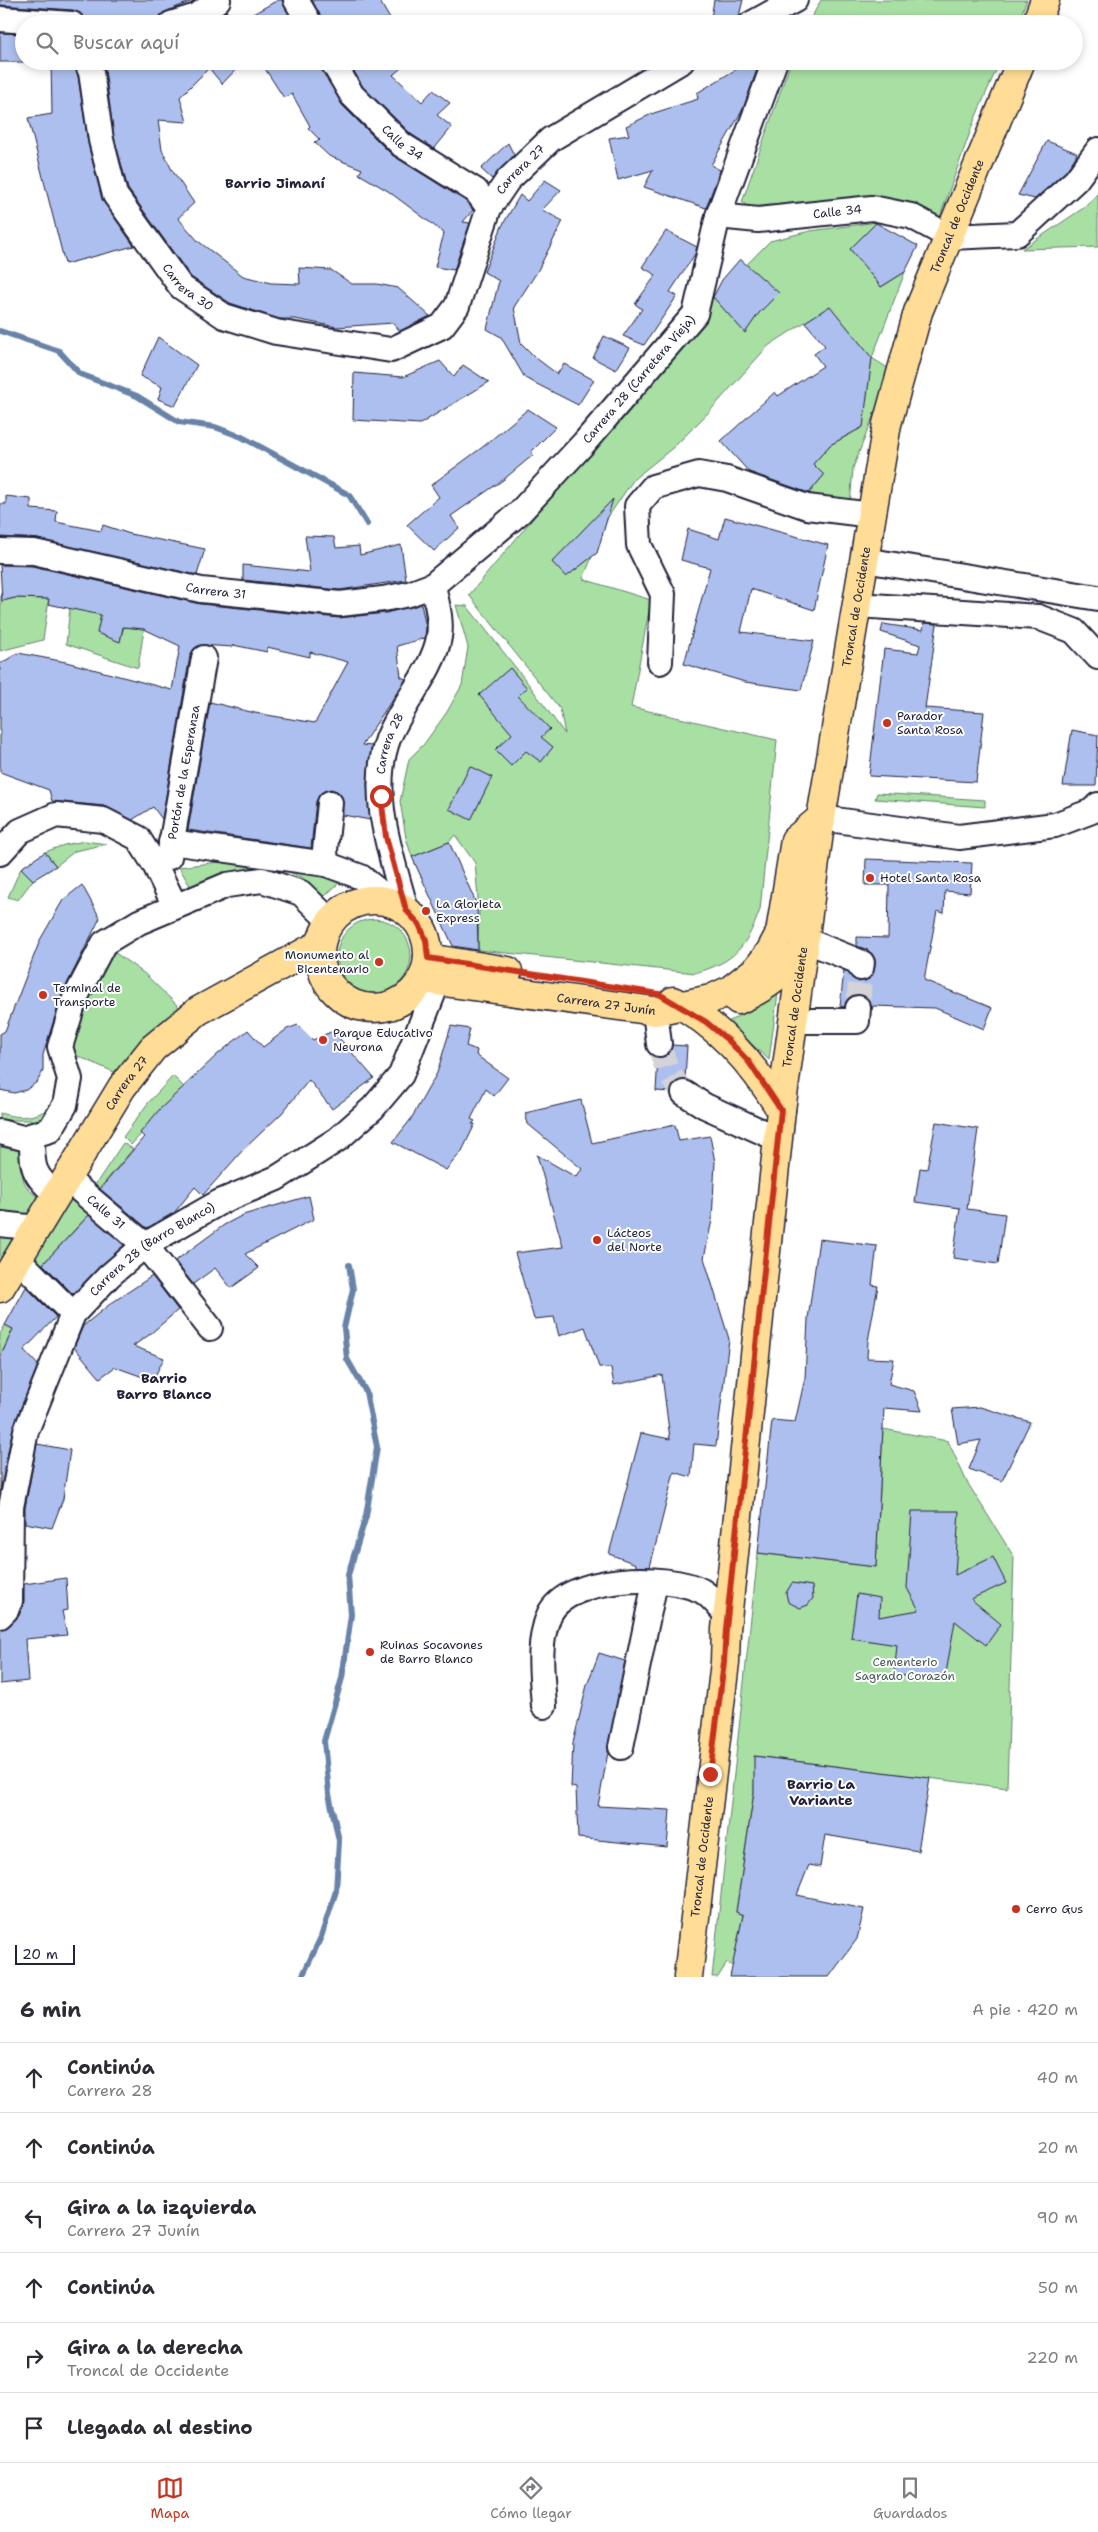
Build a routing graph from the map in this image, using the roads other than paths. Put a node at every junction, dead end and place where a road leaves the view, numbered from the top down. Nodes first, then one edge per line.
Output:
1 (218, 0) edge
2 (296, 0) edge
3 (796, 0) edge
4 (1045, 0) edge
5 (198, 15) edge
6 (305, 15) edge
7 (768, 15) edge
8 (791, 15) edge
9 (1039, 15) edge
10 (0, 19) edge
11 (15, 20) edge
12 (91, 70) edge
13 (337, 70) edge
14 (667, 70) edge
15 (772, 70) edge
16 (1017, 70) edge
17 (1098, 150) edge
18 (489, 208) junction
19 (718, 216) junction
20 (950, 237) junction
21 (426, 335) joint
22 (872, 515) junction
23 (0, 551) edge
24 (864, 560) junction
25 (433, 585) junction
26 (1098, 598) edge
27 (857, 605) junction
28 (1098, 657) edge
29 (204, 658) dead end
30 (660, 662) dead end
31 (330, 803) dead end
32 (1098, 805) edge
33 (821, 818) junction
34 (171, 842) junction
35 (0, 853) edge
36 (326, 864) junction
37 (169, 896) junction
38 (400, 907) junction
39 (325, 933) junction
40 (804, 945) junction
41 (861, 968) dead end
42 (429, 973) junction
43 (682, 1006) junction
44 (858, 1008) tunnel mouth
45 (655, 1011) junction
46 (794, 1021) junction
47 (659, 1044) tunnel mouth
48 (684, 1093) tunnel mouth
49 (781, 1110) junction
50 (0, 1132) edge
51 (32, 1136) junction
52 (778, 1139) junction
53 (62, 1187) junction
54 (0, 1224) edge
55 (37, 1228) junction
56 (145, 1245) junction
57 (18, 1258) junction
58 (0, 1288) edge
59 (73, 1314) junction
60 (210, 1328) dead end
61 (655, 1582) junction
62 (3, 1613) edge
63 (727, 1615) junction
64 (544, 1706) dead end
65 (621, 1747) dead end
66 (688, 1977) edge

1 - 5 street
2 - 6 street
3 - 7 street
3 - 8 street
4 - 9 main road
10 - 11 street
12 - 21 street, Carrera 30
13 - 18 street, Calle 34
14 - 18 street, Carrera 27
15 - 19 street, Carrera 28 (Carretera Vieja)
16 - 20 main road, Troncal de Occidente
17 - 20 street
18 - 21 street, Carrera 27
19 - 20 street, Calle 34
19 - 25 street, Carrera 28 (Carretera Vieja)
20 - 22 main road, Troncal de Occidente
22 - 24 main road, Troncal de Occidente
22 - 30 street
23 - 25 street, Carrera 31
24 - 26 street
24 - 27 main road, Troncal de Occidente
25 - 38 street, Carrera 28
27 - 28 street
27 - 33 main road, Troncal de Occidente
29 - 34 street, Portón de la Esperanza
31 - 36 street
32 - 33 street
33 - 40 main road, Troncal de Occidente
33 - 43 main road
34 - 36 street
34 - 37 street, Portón de la Esperanza
35 - 37 street
36 - 38 street
37 - 39 street
37 - 51 street
38 - 39 main road
38 - 42 main road
39 - 42 main road
39 - 53 main road, Carrera 27
40 - 41 street
40 - 43 main road
40 - 46 main road, Troncal de Occidente
42 - 43 main road, Carrera 27 Junín
42 - 45 main road, Carrera 27 Junín
42 - 56 street, Carrera 28 (Barro Blanco)
43 - 45 main road, Carrera 27 Junín
43 - 49 main road
44 - 46 street
45 - 47 street
46 - 49 main road, Troncal de Occidente
48 - 52 street
49 - 52 main road, Troncal de Occidente
50 - 51 street
51 - 53 street, Calle 31
52 - 63 main road, Troncal de Occidente
53 - 55 main road, Carrera 27
53 - 56 street, Calle 31
54 - 55 street
55 - 57 main road, Carrera 27
56 - 59 street, Carrera 28 (Barro Blanco)
56 - 60 street, Calle 31
57 - 58 main road, Carrera 27
57 - 59 street
59 - 62 street, Carrera 28 (Barro Blanco)
61 - 63 street
61 - 64 street
61 - 65 street
63 - 66 main road, Troncal de Occidente

